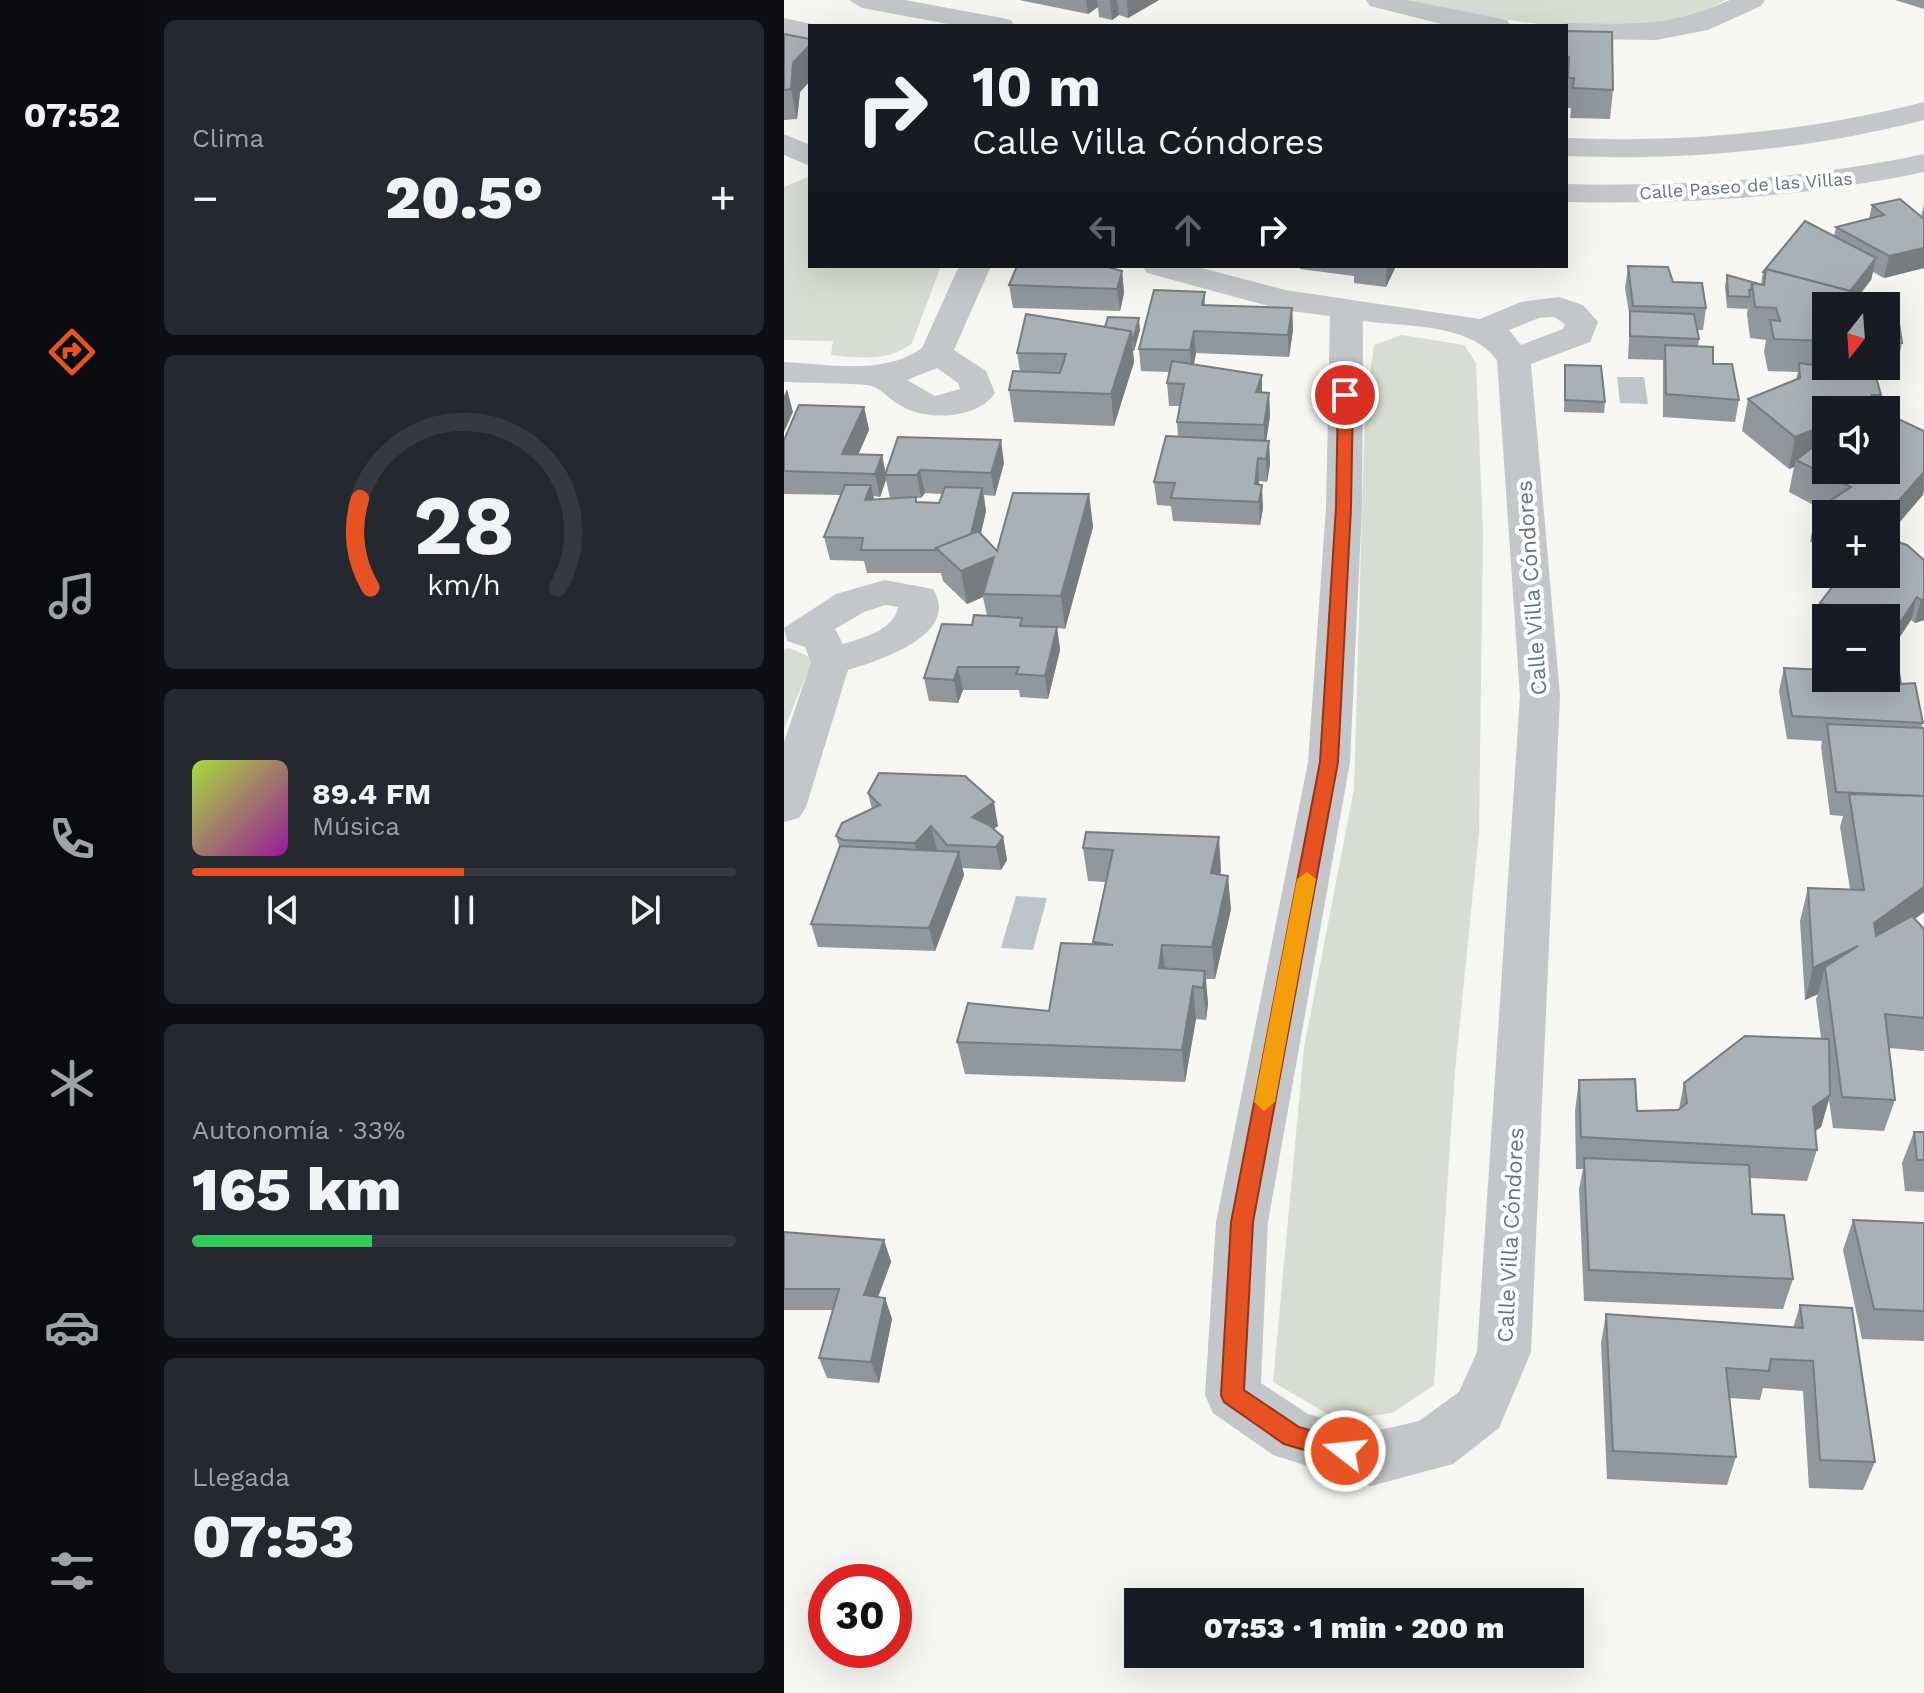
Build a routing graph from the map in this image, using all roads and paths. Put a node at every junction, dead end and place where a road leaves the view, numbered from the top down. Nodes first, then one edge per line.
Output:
1 (862, 0) edge
2 (1379, 0) edge
3 (1752, 0) edge
4 (991, 24) edge
5 (1486, 24) edge
6 (784, 26) edge
7 (808, 30) edge
8 (1568, 31) edge
9 (1924, 111) edge
10 (784, 143) edge
11 (1568, 147) edge
12 (808, 159) edge
13 (808, 161) edge
14 (1924, 163) edge
15 (784, 170) edge
16 (1568, 193) edge
17 (974, 268) edge
18 (1174, 268) edge
19 (1247, 278) edge
20 (1347, 310) junction
21 (936, 353) junction
22 (784, 372) edge
23 (877, 374) junction
24 (792, 630) edge
25 (831, 662) junction
26 (784, 807) edge

1 - 4 street
2 - 5 street
3 - 8 street
6 - 7 street
9 - 11 street, Calle Paseo de las Villas
10 - 12 street
13 - 15 street
14 - 16 street, Calle Paseo de las Villas
17 - 21 street
18 - 19 street, Calle Villa Cóndores
19 - 20 street, Calle Villa Cóndores
20 - 20 street, Calle Villa Cóndores
21 - 23 street
21 - 23 street
22 - 23 street
24 - 25 street
24 - 25 street
25 - 26 street

